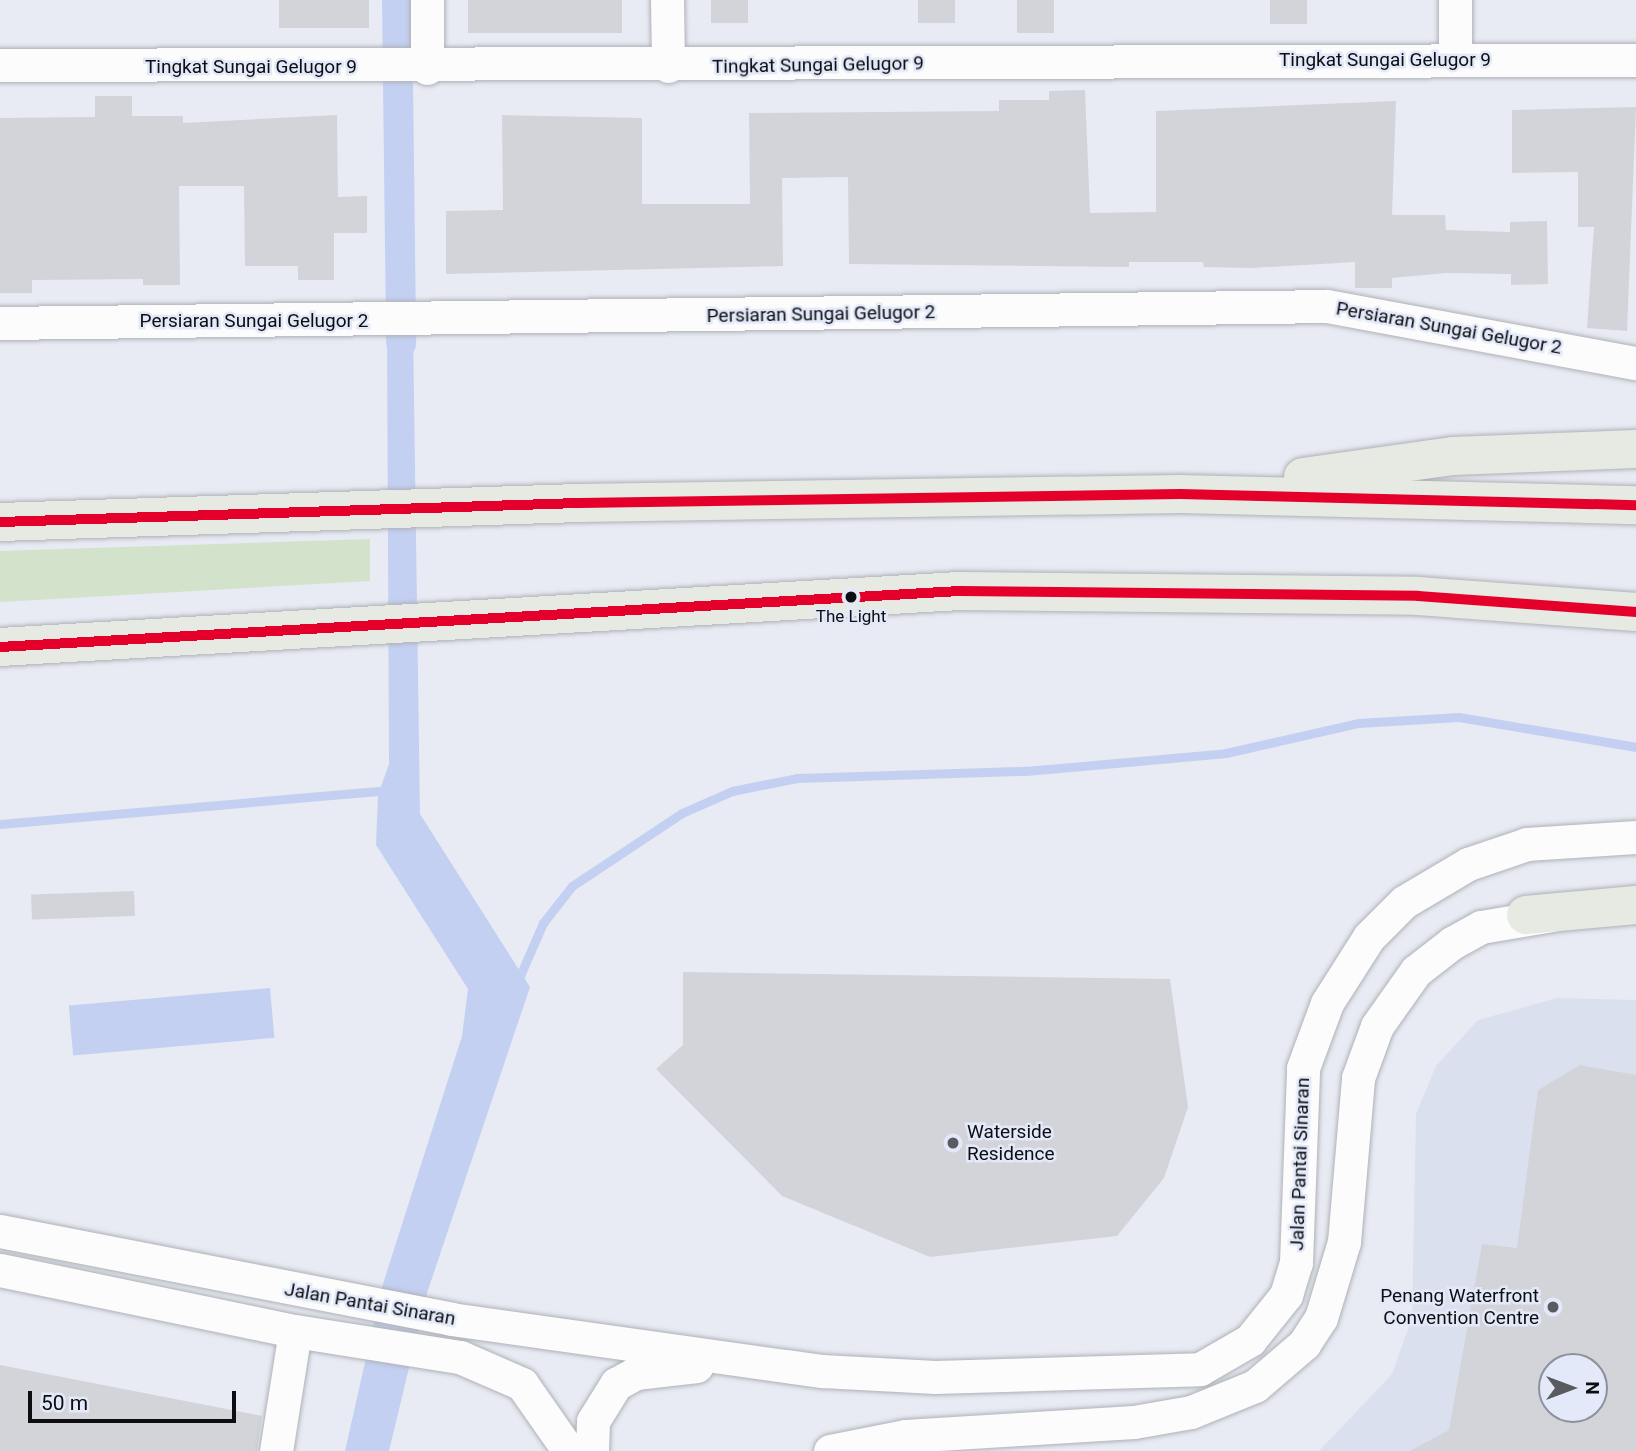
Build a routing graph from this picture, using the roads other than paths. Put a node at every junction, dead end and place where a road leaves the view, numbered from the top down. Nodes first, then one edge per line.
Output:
1 (426, 0) edge
2 (667, 0) edge
3 (1455, 0) edge
4 (1455, 59) junction
5 (1636, 60) edge
6 (0, 65) edge
7 (668, 66) junction
8 (417, 68) junction
9 (0, 323) edge
10 (1636, 363) edge
11 (1636, 449) edge
12 (1180, 495) junction
13 (1636, 505) edge
14 (0, 522) edge
15 (1636, 612) edge
16 (0, 648) edge
17 (1636, 837) edge
18 (1636, 905) edge
19 (1526, 915) junction
20 (1636, 923) edge
21 (0, 1231) edge
22 (0, 1270) edge
23 (295, 1331) junction
24 (742, 1358) junction
25 (276, 1451) edge
26 (569, 1451) edge
27 (592, 1451) edge
28 (830, 1451) edge

1 - 8 street
2 - 7 street
3 - 4 street
4 - 5 street, Tingkat Sungai Gelugor 9
4 - 7 street, Tingkat Sungai Gelugor 9
6 - 8 street, Tingkat Sungai Gelugor 9
7 - 8 street, Tingkat Sungai Gelugor 9
9 - 10 street, Persiaran Sungai Gelugor 2
11 - 12 highway
12 - 13 highway
12 - 14 highway
15 - 16 highway
17 - 24 street, Jalan Pantai Sinaran
18 - 19 highway
19 - 20 street
19 - 28 street
21 - 24 street, Jalan Pantai Sinaran
22 - 23 street, Jalan Pantai Sinaran
23 - 25 street
23 - 26 street, Jalan Pantai Sinaran
24 - 27 street, Jalan Pantai Sinaran

